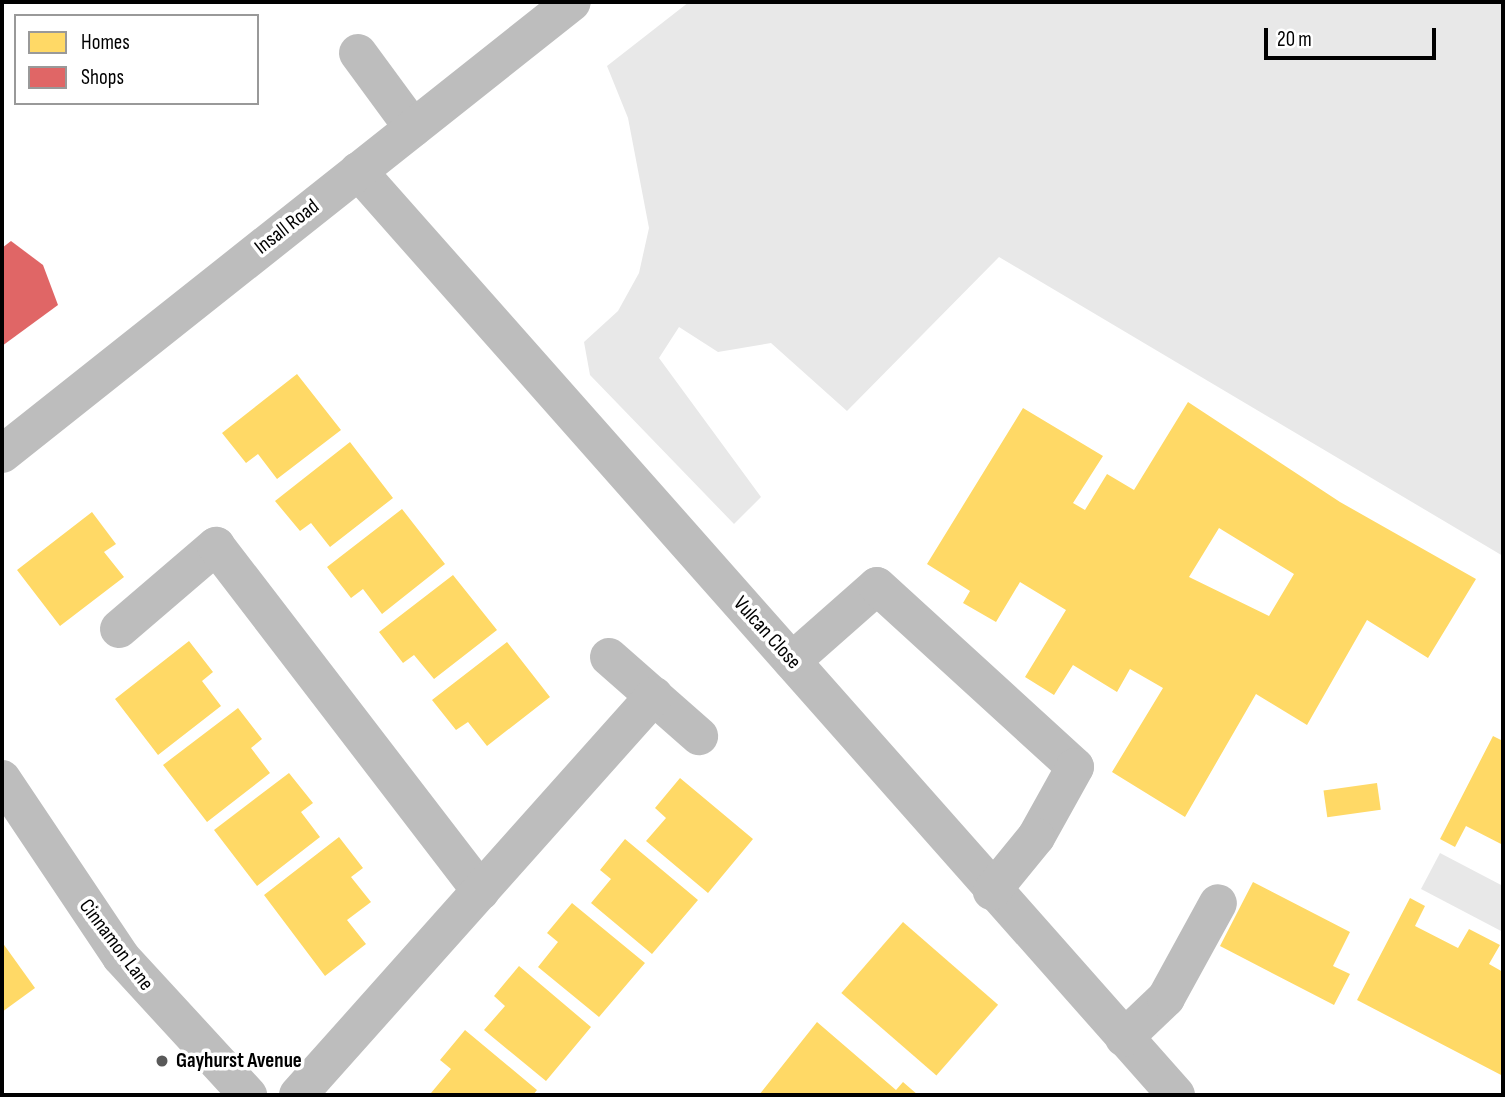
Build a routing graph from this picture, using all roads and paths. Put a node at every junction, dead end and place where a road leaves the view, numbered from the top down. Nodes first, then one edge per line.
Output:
1 (572, 2) edge
2 (358, 53) dead end
3 (413, 128) junction
4 (358, 171) junction
5 (2, 454) edge
6 (119, 629) dead end
7 (609, 657) dead end
8 (792, 661) junction
9 (654, 696) junction
10 (699, 736) dead end
11 (2, 779) edge
12 (481, 891) junction
13 (992, 891) junction
14 (1218, 903) dead end
15 (1124, 1038) junction
16 (248, 1095) edge
17 (298, 1095) edge
18 (1176, 1095) edge

1 - 3 street, Insall Road
2 - 3 street
3 - 4 street, Insall Road
4 - 5 street, Insall Road
4 - 8 street, Vulcan Close
6 - 12 street
7 - 9 street
8 - 13 street, Vulcan Close
8 - 13 street
9 - 10 street
9 - 12 street
11 - 16 street, Cinnamon Lane
12 - 17 street
13 - 15 street, Vulcan Close
14 - 15 street
15 - 18 street, Vulcan Close

